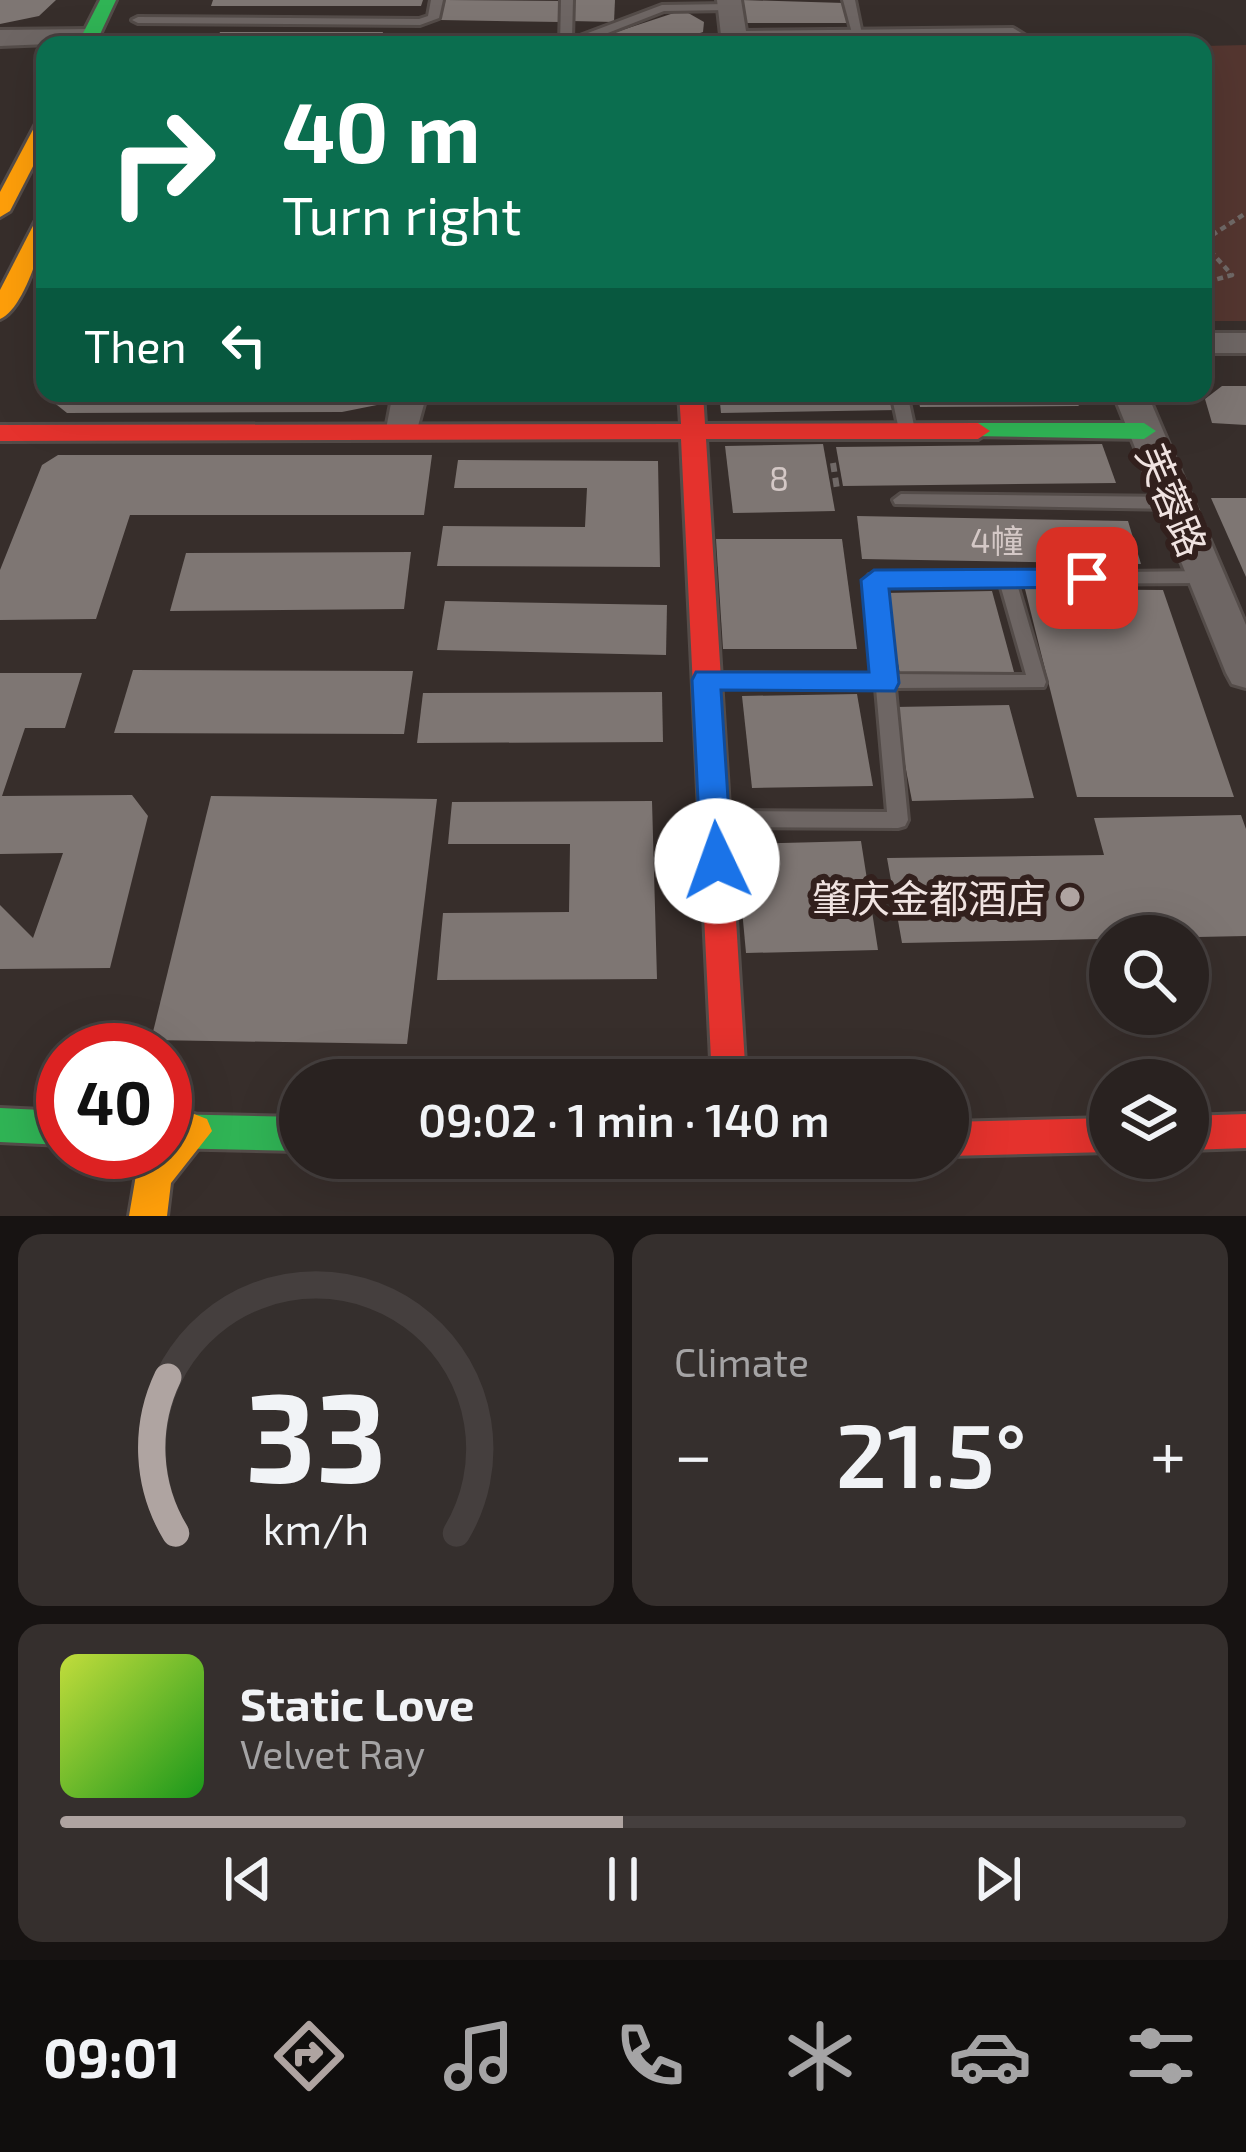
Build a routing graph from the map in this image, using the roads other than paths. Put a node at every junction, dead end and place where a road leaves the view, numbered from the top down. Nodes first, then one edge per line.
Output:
1 (108, 0) edge
2 (437, 0) edge
3 (567, 0) edge
4 (849, 0) edge
5 (729, 3) edge
6 (138, 22) edge
7 (1011, 33) edge
8 (90, 36) edge
9 (567, 36) edge
10 (590, 36) edge
11 (728, 36) edge
12 (858, 36) edge
13 (920, 36) edge
14 (0, 38) edge
15 (36, 39) edge
16 (36, 141) edge
17 (0, 211) edge
18 (36, 240) edge
19 (0, 312) edge
20 (1246, 343) edge
21 (1212, 344) edge
22 (408, 402) edge
23 (692, 402) edge
24 (901, 402) edge
25 (1133, 402) edge
26 (404, 429) junction
27 (692, 430) junction
28 (907, 430) junction
29 (1144, 431) junction
30 (0, 433) edge
31 (902, 500) dead end
32 (1174, 503) junction
33 (1206, 578) junction
34 (1007, 579) junction
35 (1246, 673) edge
36 (706, 680) junction
37 (885, 683) junction
38 (714, 819) junction
39 (728, 1059) edge
40 (5, 1124) edge
41 (36, 1126) edge
42 (194, 1131) joint
43 (1246, 1131) edge
44 (1209, 1132) edge
45 (279, 1133) edge
46 (1089, 1136) edge
47 (969, 1138) edge
48 (148, 1216) edge

1 - 8 street
2 - 6 lane
3 - 9 lane
4 - 12 lane
5 - 10 lane
5 - 11 street
7 - 13 street
14 - 15 street
16 - 17 street
18 - 19 street
20 - 21 street
22 - 26 street
23 - 27 street
24 - 28 lane
25 - 29 street, 芙蓉路
26 - 27 street
26 - 30 street
27 - 28 street
27 - 36 street
28 - 29 street
29 - 32 street, 芙蓉路
31 - 32 lane
32 - 33 street, 芙蓉路
33 - 34 lane
33 - 35 street, 芙蓉路
34 - 37 lane
34 - 37 lane
36 - 37 lane
36 - 38 street
37 - 38 lane
38 - 39 street
40 - 41 street
42 - 45 street
42 - 48 street
43 - 44 street
46 - 47 street

